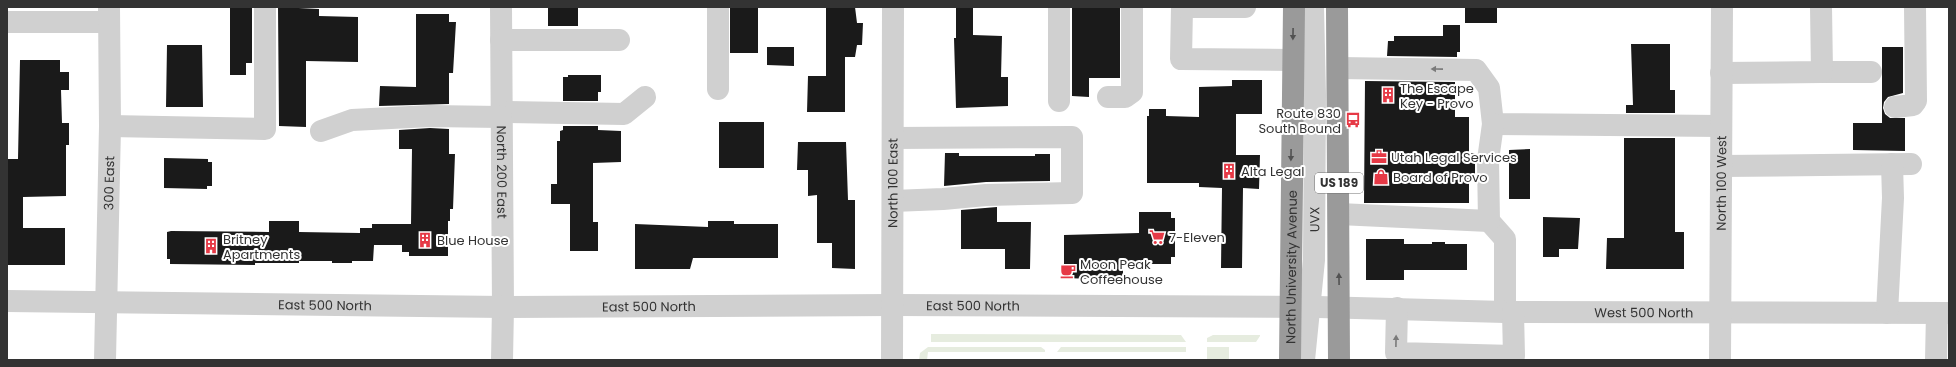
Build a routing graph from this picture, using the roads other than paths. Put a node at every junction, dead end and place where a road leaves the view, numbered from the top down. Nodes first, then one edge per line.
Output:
1 (266, 7) edge
2 (501, 7) edge
3 (718, 7) edge
4 (893, 7) edge
5 (1059, 7) edge
6 (1132, 7) edge
7 (1182, 7) edge
8 (1245, 7) edge
9 (1294, 7) edge
10 (1313, 7) edge
11 (1324, 7) edge
12 (1337, 7) edge
13 (1722, 7) edge
14 (1821, 7) edge
15 (1915, 7) edge
16 (109, 15) edge
17 (7, 22) edge
18 (501, 40) junction
19 (620, 40) dead end
20 (1292, 60) junction
21 (1338, 68) junction
22 (1822, 72) junction
23 (1871, 72) dead end
24 (1721, 73) junction
25 (718, 89) dead end
26 (645, 97) dead end
27 (1108, 97) dead end
28 (1059, 101) dead end
29 (1895, 107) dead end
30 (501, 117) junction
31 (1493, 124) junction
32 (630, 125) dead end
33 (110, 126) junction
34 (1721, 126) junction
35 (321, 131) dead end
36 (893, 138) junction
37 (1721, 166) junction
38 (893, 201) junction
39 (1338, 214) junction
40 (1489, 220) junction
41 (7, 301) edge
42 (105, 302) junction
43 (893, 305) junction
44 (503, 307) junction
45 (1306, 307) junction
46 (1340, 307) junction
47 (1396, 308) junction
48 (1509, 312) junction
49 (1720, 312) junction
50 (1887, 313) junction
51 (1943, 313) edge
52 (1514, 358) edge
53 (105, 360) edge
54 (502, 360) edge
55 (892, 360) edge
56 (1290, 360) edge
57 (1304, 360) edge
58 (1314, 360) edge
59 (1339, 360) edge
60 (1720, 360) edge
61 (1936, 360) edge

1 - 33 street
2 - 18 street, North 200 East
3 - 25 street
4 - 36 street, North 100 East
5 - 28 street
6 - 27 street
7 - 8 street
7 - 20 street
9 -> 20 highway, North University Avenue
10 - 45 street, UVX
11 - 45 street, UVX
12 - 21 highway, US 189
13 - 24 street, North 100 West
14 - 22 street
15 - 29 street
16 - 17 street
16 - 33 street, 300 East
18 - 19 street
18 - 30 street, North 200 East
20 -> 45 highway, North University Avenue
31 -> 21 street
21 - 39 highway, US 189
22 - 23 street
22 - 24 street
24 - 34 street, North 100 West
26 - 30 street
30 - 32 street
30 - 35 street
30 - 44 street, North 200 East
31 - 34 street
31 - 40 street
33 - 42 street, 300 East
34 - 37 street, North 100 West
36 - 38 street, North 100 East
36 - 38 street
37 - 49 street, North 100 West
37 - 50 street
38 - 43 street, North 100 East
39 - 40 street
46 -> 39 highway, US 189
40 - 48 street
41 - 42 street, East 500 North
42 - 44 street, East 500 North
42 - 53 street, 300 East
43 - 44 street, East 500 North
43 - 45 street, East 500 North
43 - 55 street, North 100 East
44 - 54 street, North 200 East
45 - 46 street, East 500 North
45 - 56 highway, North University Avenue
45 - 57 street, UVX
45 - 58 street, UVX
46 - 47 street, West 500 North
46 - 59 highway, US 189
47 - 48 street, West 500 North
52 -> 47 street
48 - 49 street, West 500 North
48 - 52 street
49 - 50 street, West 500 North
49 - 60 street, North 100 West
50 - 51 street, West 500 North
51 - 61 street

